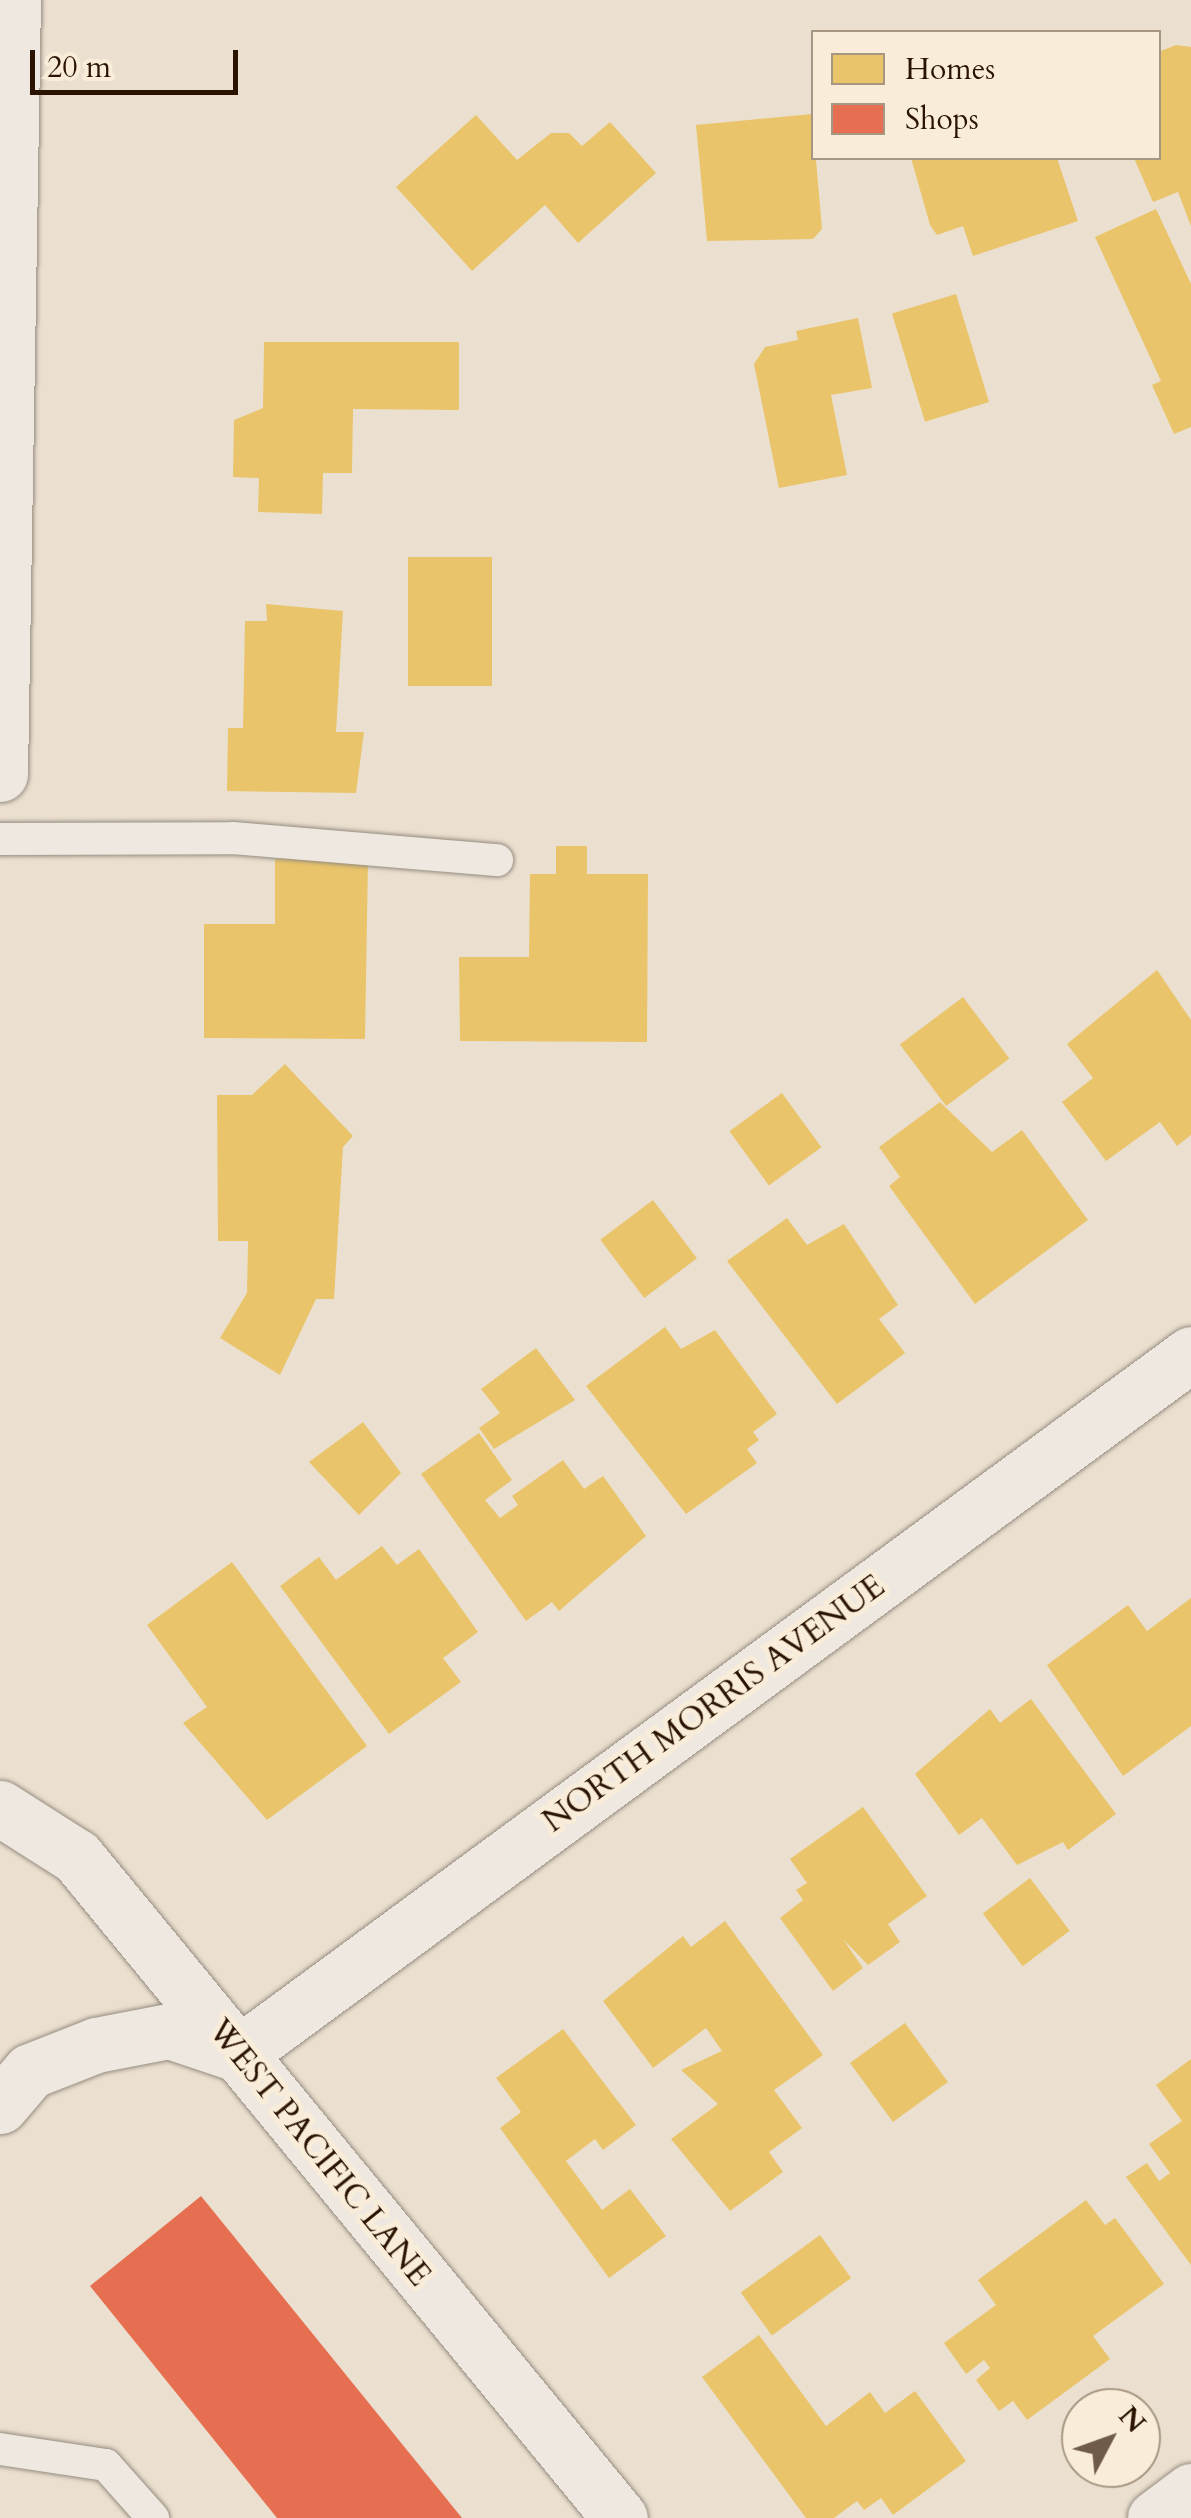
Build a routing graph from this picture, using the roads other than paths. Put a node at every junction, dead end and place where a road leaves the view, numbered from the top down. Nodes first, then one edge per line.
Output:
1 (13, 0) edge
2 (0, 774) edge
3 (0, 839) edge
4 (496, 860) dead end
5 (1191, 1354) edge
6 (0, 1808) edge
7 (238, 2054) junction
8 (0, 2106) edge
9 (0, 2449) edge
10 (1191, 2491) edge
11 (153, 2518) edge
12 (620, 2518) edge
13 (1155, 2518) edge

1 - 2 street
3 - 4 lane
5 - 7 street, NORTH MORRIS AVENUE
6 - 7 street, WEST PACIFIC LANE
7 - 8 street
7 - 12 street, WEST PACIFIC LANE
9 - 11 lane
10 - 13 street

